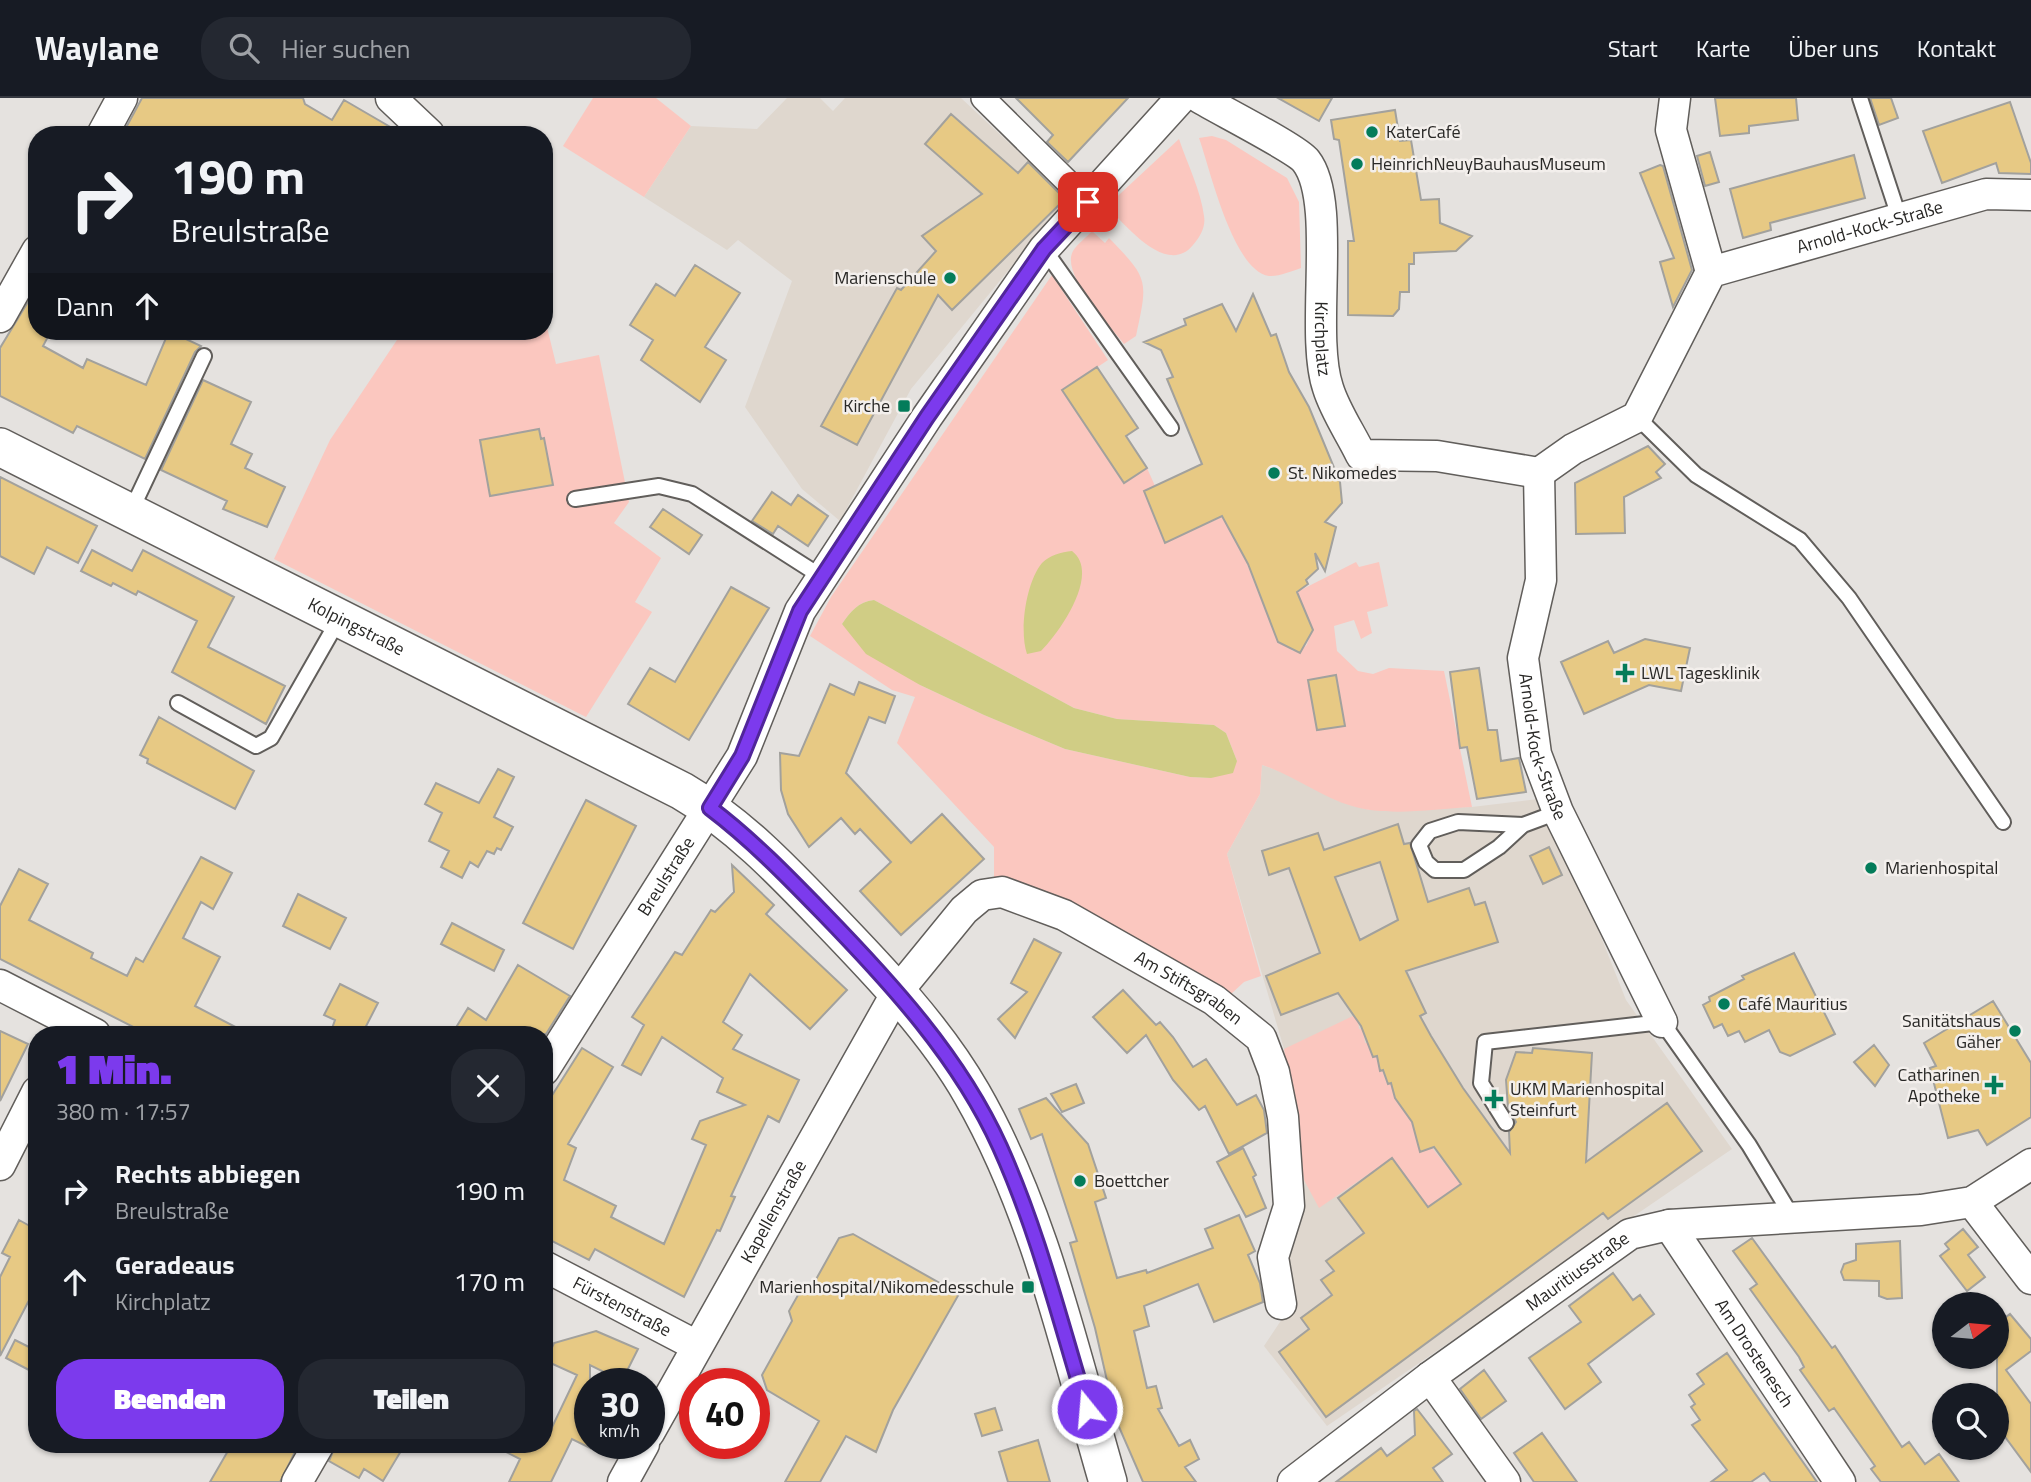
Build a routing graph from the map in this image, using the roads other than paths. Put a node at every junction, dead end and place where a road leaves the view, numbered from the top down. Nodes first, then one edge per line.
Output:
1 (122, 98) edge
2 (391, 98) edge
3 (983, 98) edge
4 (1181, 98) edge
5 (1200, 98) edge
6 (1675, 98) edge
7 (1860, 98) edge
8 (107, 126) edge
9 (421, 126) edge
10 (2031, 195) edge
11 (1088, 202) junction
12 (1900, 220) junction
13 (1044, 249) junction
14 (28, 267) edge
15 (1711, 272) junction
16 (0, 317) edge
17 (204, 356) dead end
18 (1637, 418) junction
19 (1171, 428) dead end
20 (0, 447) edge
21 (1539, 473) junction
22 (575, 499) dead end
23 (129, 514) junction
24 (822, 577) junction
25 (339, 619) junction
26 (178, 703) dead end
27 (710, 808) junction
28 (1558, 812) junction
29 (2003, 822) dead end
30 (1523, 825) junction
31 (0, 985) edge
32 (897, 992) junction
33 (1662, 1022) junction
34 (71, 1026) edge
35 (553, 1056) edge
36 (28, 1110) edge
37 (1506, 1123) dead end
38 (2031, 1164) edge
39 (0, 1165) edge
40 (1972, 1202) junction
41 (1793, 1218) junction
42 (1669, 1225) junction
43 (553, 1271) edge
44 (2031, 1279) edge
45 (1281, 1304) dead end
46 (697, 1346) junction
47 (1430, 1377) junction
48 (665, 1404) edge
49 (314, 1453) edge
50 (635, 1459) edge
51 (297, 1482) edge
52 (622, 1482) edge
53 (1108, 1482) edge
54 (1293, 1482) edge
55 (1505, 1482) edge
56 (1840, 1482) edge

1 - 8 street
2 - 9 street
3 - 11 street
4 - 11 street
5 - 21 street, Kirchplatz
6 - 15 street
7 - 12 lane
10 - 12 street, Arnold-Kock-Straße
11 - 13 street
12 - 15 street, Arnold-Kock-Straße
13 - 19 lane
13 - 24 street, Breulstraße
14 - 16 street
15 - 18 street
17 - 23 lane
18 - 21 street
18 - 29 lane
20 - 23 street, Kolpingstraße
21 - 28 street, Arnold-Kock-Straße
22 - 24 lane
23 - 25 street, Kolpingstraße
24 - 27 street, Breulstraße
25 - 26 lane
25 - 27 street, Kolpingstraße
27 - 32 street, Kolpingstraße
27 - 35 street, Breulstraße
28 - 30 lane
28 - 33 street, Arnold-Kock-Straße
30 - 30 lane
31 - 34 street
32 - 45 street, Am Stiftsgraben
32 - 46 street, Kapellenstraße
32 - 53 street, Kolpingstraße
33 - 37 lane
33 - 41 lane
36 - 39 street
38 - 40 street, Mauritiusstraße
40 - 41 street, Mauritiusstraße
40 - 44 street
41 - 42 street, Mauritiusstraße
42 - 47 street, Mauritiusstraße
42 - 56 street, Am Drostenesch
43 - 46 street, Fürstenstraße
46 - 48 street, Kapellenstraße
47 - 54 street, Mauritiusstraße
47 - 55 street
49 - 51 street
50 - 52 street

